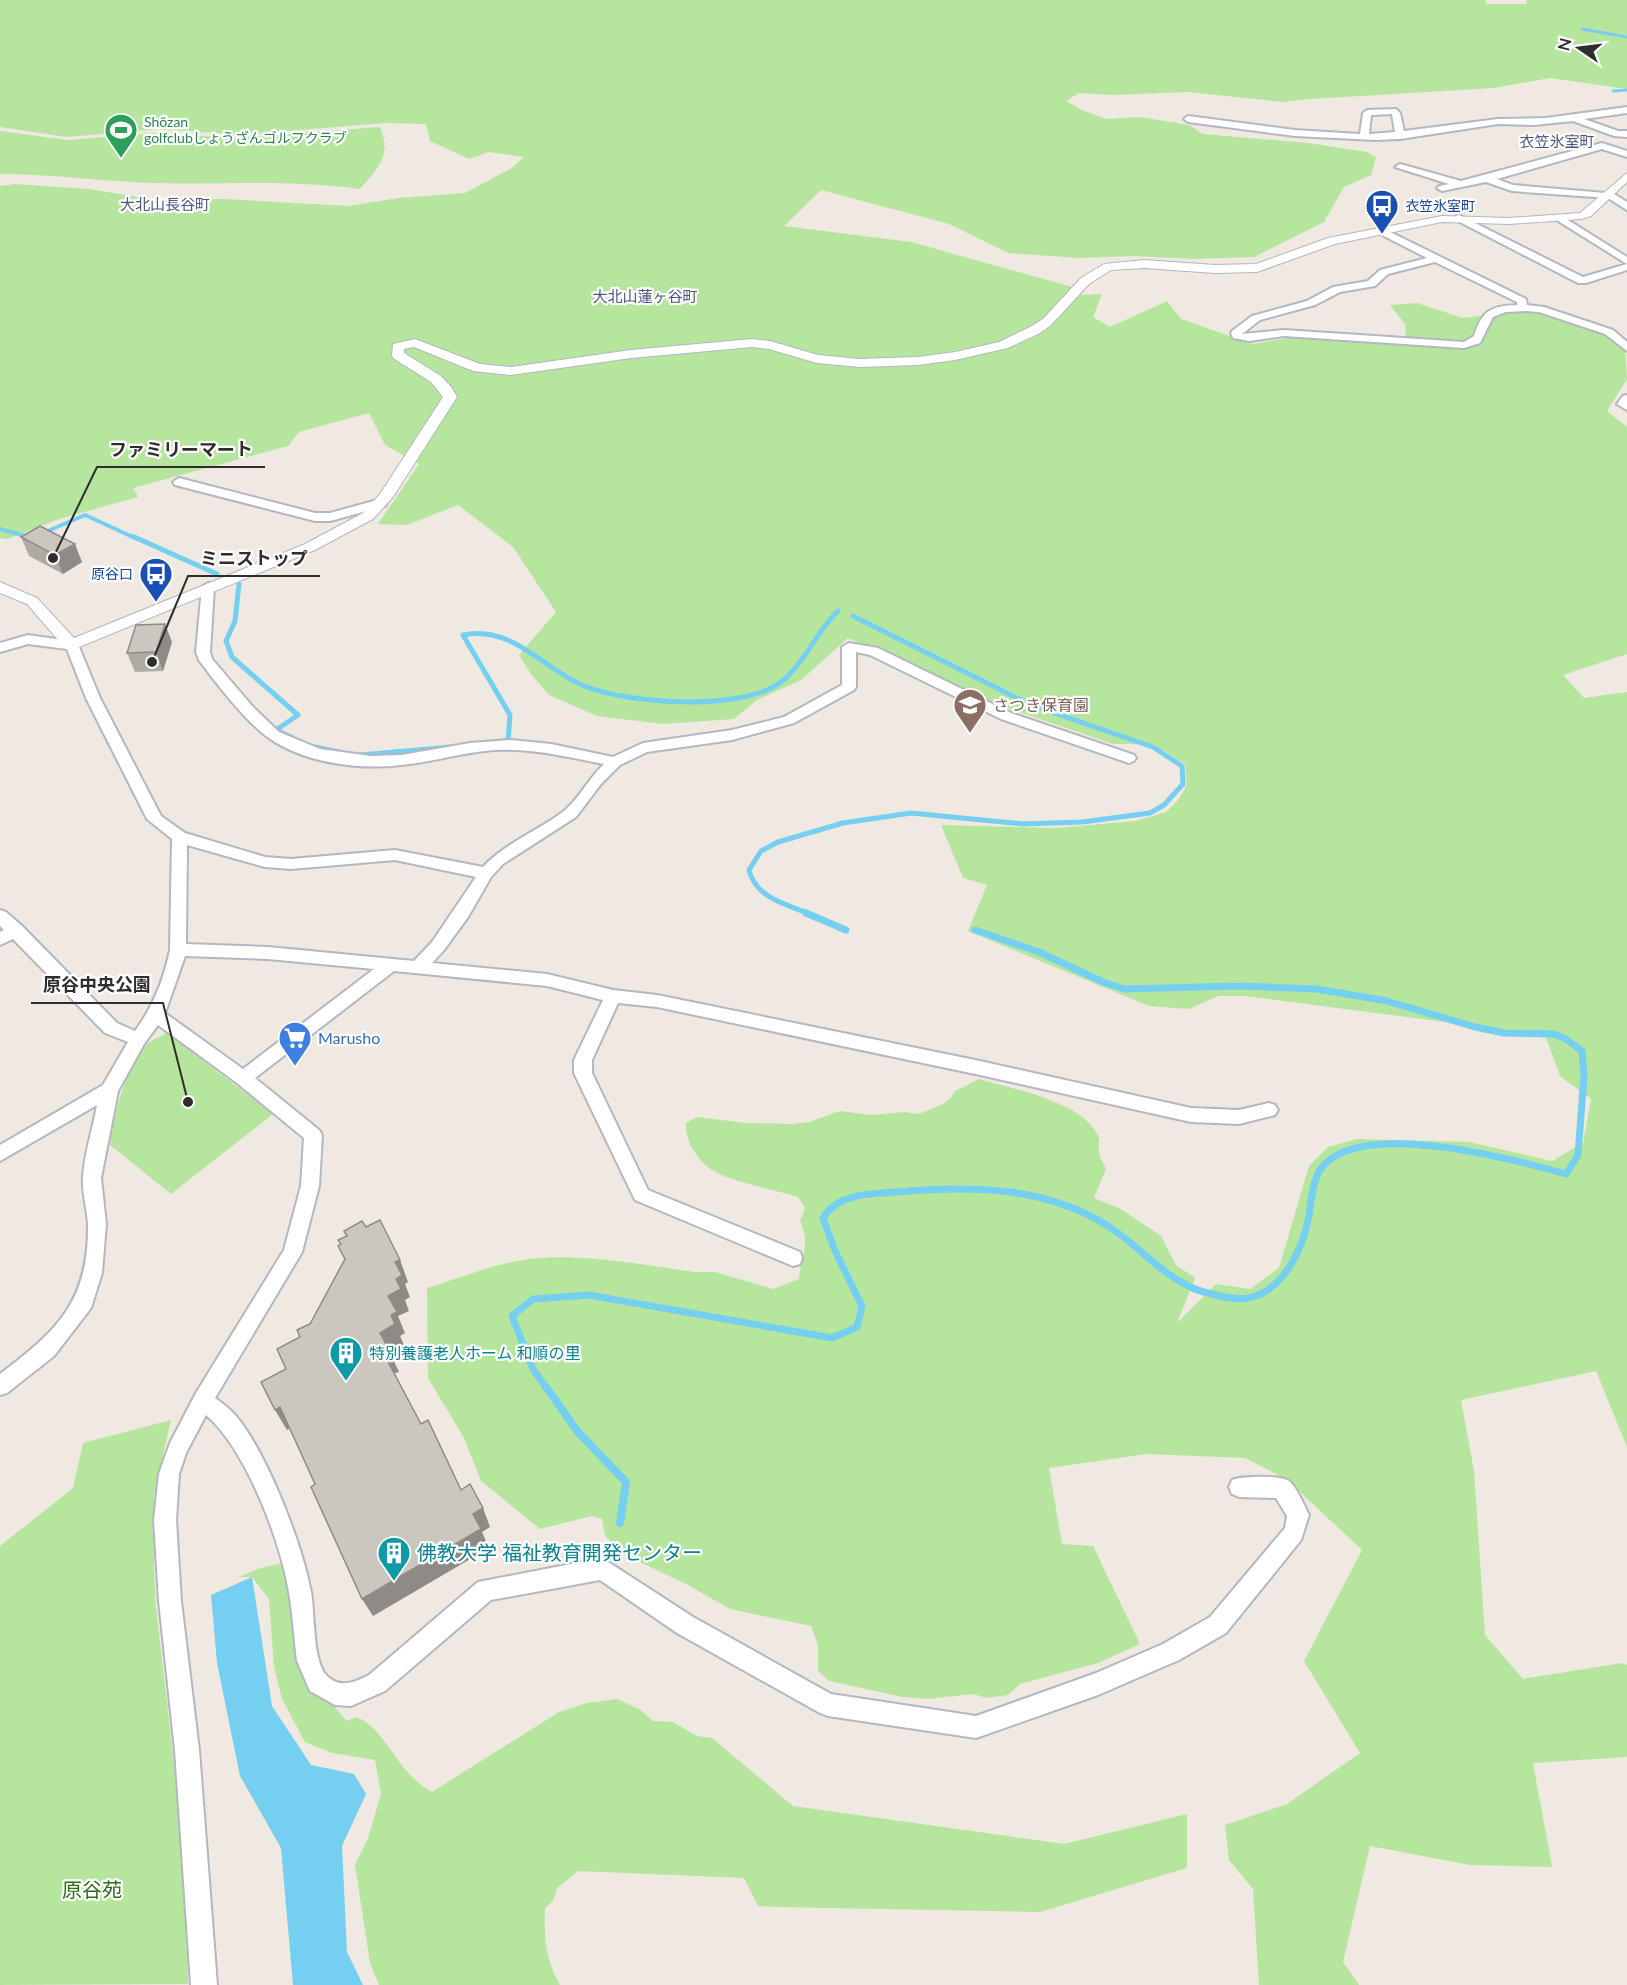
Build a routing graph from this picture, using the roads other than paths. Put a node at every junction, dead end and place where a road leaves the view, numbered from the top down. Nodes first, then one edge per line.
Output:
1 (1627, 110) edge
2 (1575, 118) junction
3 (1188, 119) dead end
4 (1627, 134) edge
5 (1364, 135) junction
6 (1400, 136) junction
7 (1627, 154) edge
8 (1400, 167) dead end
9 (1627, 176) edge
10 (1487, 179) junction
11 (1462, 184) junction
12 (1442, 188) dead end
13 (1607, 195) junction
14 (1627, 207) edge
15 (1459, 218) junction
16 (1560, 219) junction
17 (1384, 232) junction
18 (1437, 258) junction
19 (1627, 261) edge
20 (1627, 267) edge
21 (1522, 308) junction
22 (1627, 348) edge
23 (1627, 398) edge
24 (1627, 407) edge
25 (179, 482) dead end
26 (381, 503) junction
27 (208, 586) junction
28 (0, 587) edge
29 (72, 645) junction
30 (0, 648) edge
31 (1129, 758) dead end
32 (615, 762) junction
33 (180, 837) junction
34 (486, 873) junction
35 (0, 916) edge
36 (16, 930) junction
37 (0, 939) edge
38 (178, 950) junction
39 (390, 965) junction
40 (418, 967) junction
41 (613, 996) junction
42 (156, 1015) junction
43 (138, 1039) junction
44 (243, 1078) junction
45 (109, 1090) junction
46 (1269, 1110) dead end
47 (0, 1154) edge
48 (793, 1258) dead end
49 (0, 1386) edge
50 (203, 1400) junction
51 (1239, 1487) dead end
52 (204, 1985) edge

1 - 2 street
2 - 4 street
2 - 6 street
3 - 5 street
5 - 6 street
5 - 6 street
7 - 10 street
8 - 11 street
9 - 13 street
10 - 11 street
10 - 13 street
11 - 12 street
13 - 14 street
13 - 16 street
15 - 16 street
15 - 17 street
15 - 20 street
16 - 19 street
17 - 18 street
17 - 26 street
18 - 21 street
18 - 21 street
21 - 22 street
23 - 24 street
25 - 26 street
26 - 27 street
27 - 29 street
27 - 32 street
28 - 29 street
29 - 30 street
29 - 33 street
31 - 32 street
32 - 34 street
33 - 34 street
33 - 38 street
34 - 40 street
35 - 36 street
36 - 37 street
36 - 43 street
38 - 39 street
38 - 42 street
39 - 40 street
39 - 44 street
40 - 41 street
41 - 46 street
41 - 48 street
42 - 43 street
42 - 44 street
43 - 45 street
44 - 50 street
45 - 47 street
45 - 49 street
50 - 51 street
50 - 52 street

